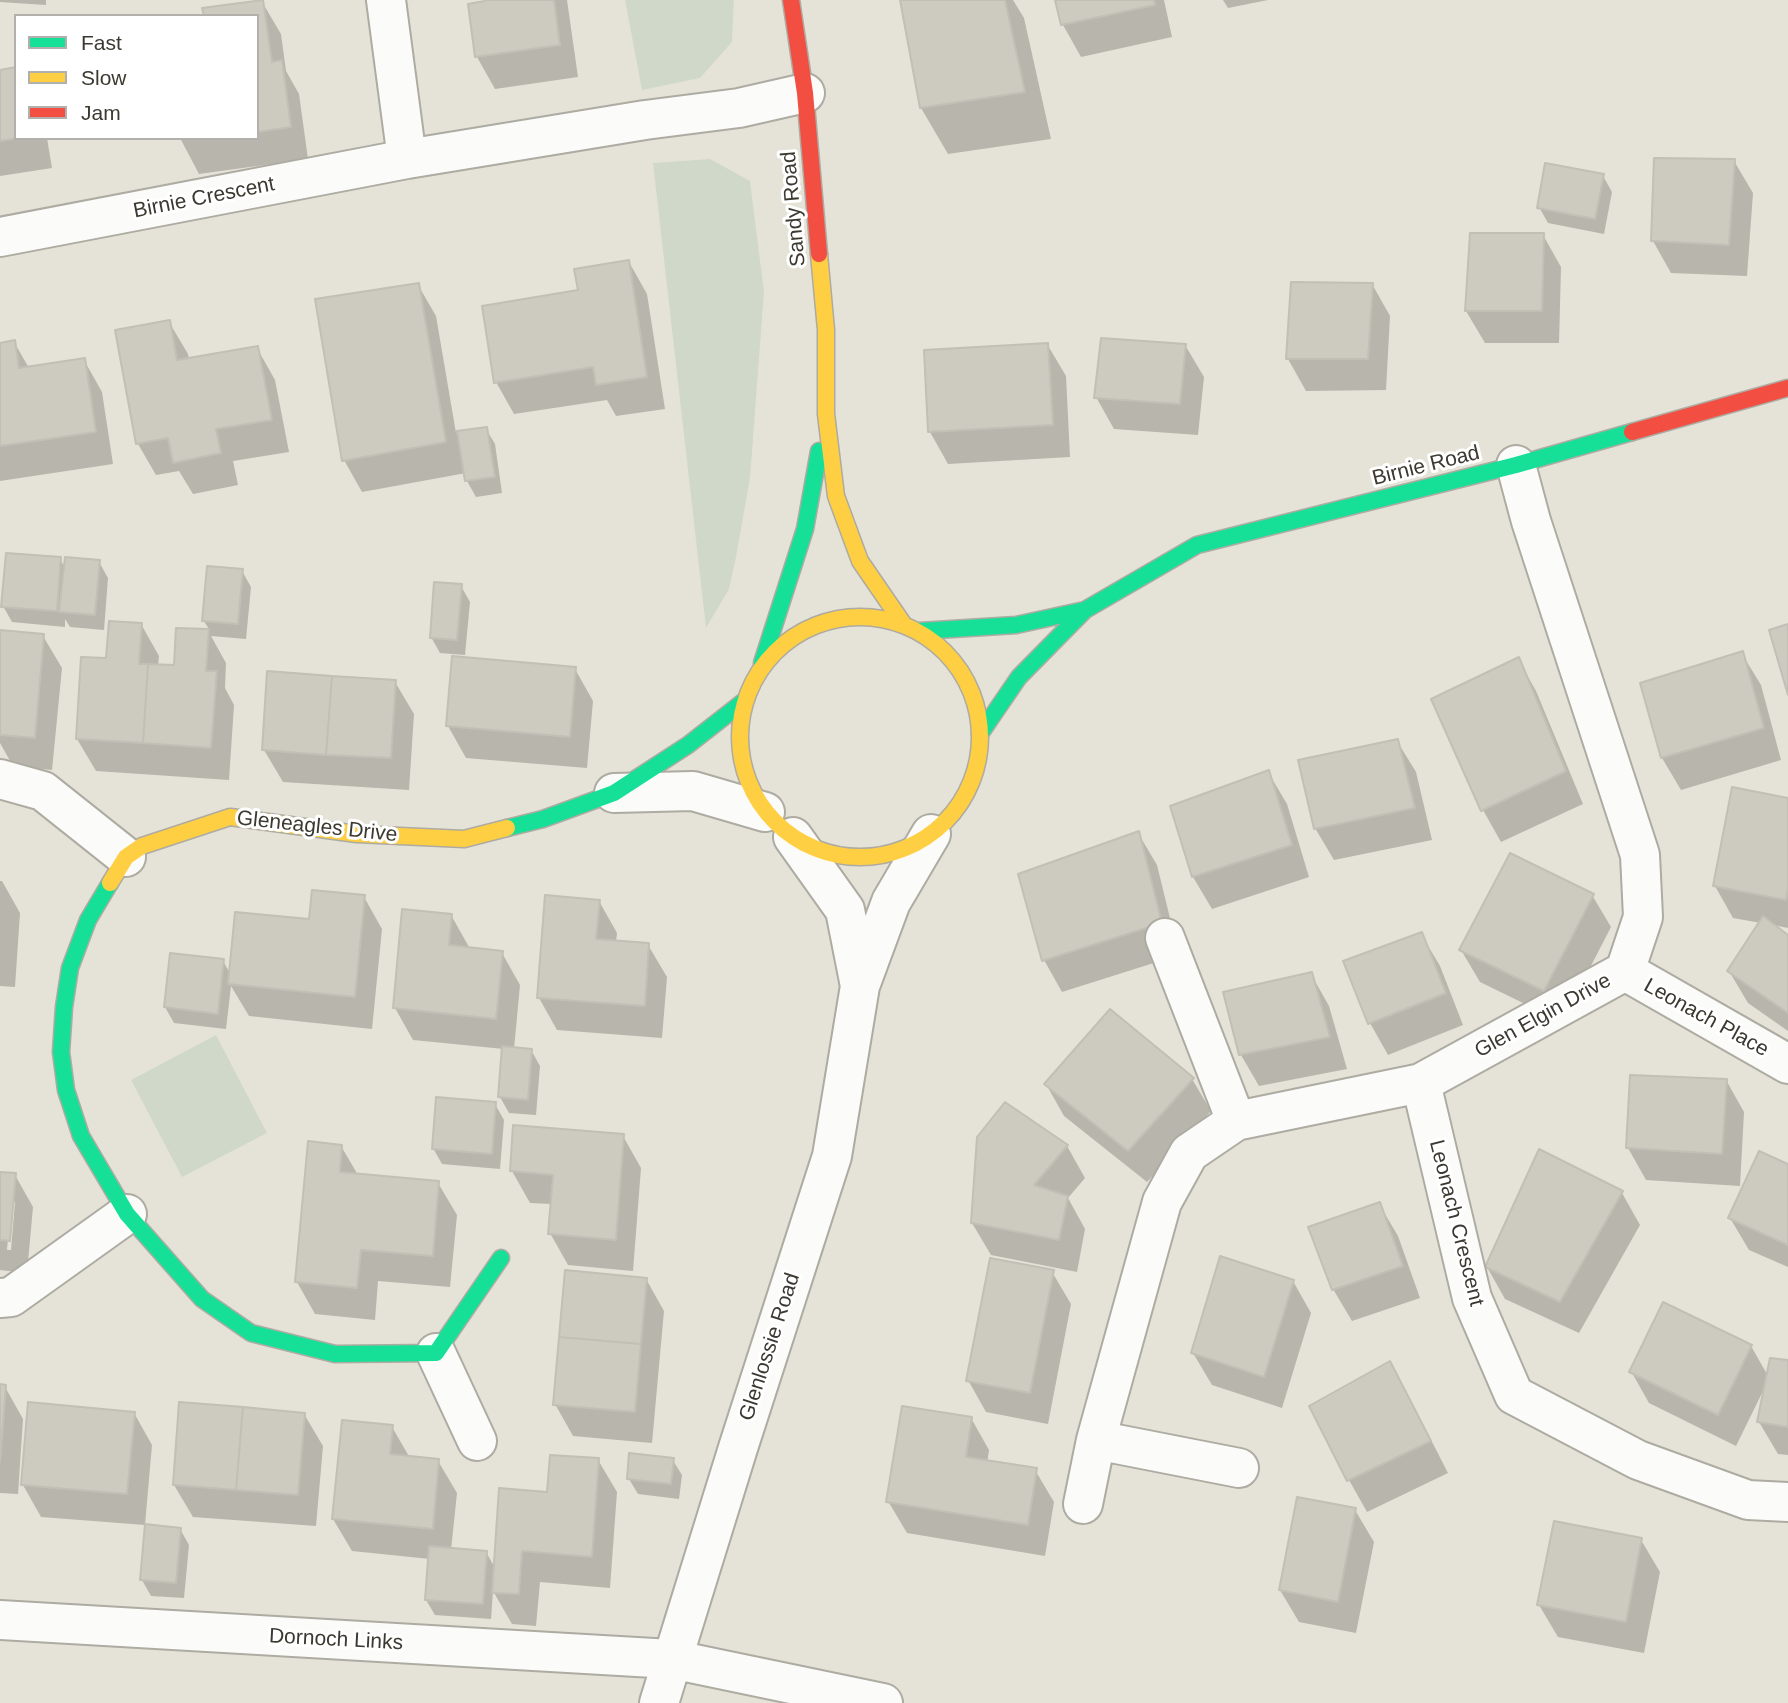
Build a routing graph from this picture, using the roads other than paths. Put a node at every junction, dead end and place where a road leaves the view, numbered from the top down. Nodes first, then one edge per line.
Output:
1 (386, 0) edge
2 (791, 0) edge
3 (805, 93) junction
4 (407, 159) junction
5 (0, 237) edge
6 (1788, 388) edge
7 (826, 414) junction
8 (1516, 465) junction
9 (1085, 610) junction
10 (904, 625) junction
11 (920, 631) junction
12 (762, 665) junction
13 (743, 702) junction
14 (980, 734) junction
15 (0, 779) edge
16 (614, 793) junction
17 (779, 825) junction
18 (931, 834) junction
19 (126, 857) junction
20 (1164, 938) dead end
21 (1625, 971) junction
22 (860, 986) junction
23 (1788, 1064) edge
24 (1421, 1083) junction
25 (1236, 1121) junction
26 (127, 1214) junction
27 (501, 1258) dead end
28 (0, 1298) edge
29 (436, 1353) junction
30 (1096, 1440) junction
31 (477, 1441) dead end
32 (1239, 1468) dead end
33 (1788, 1502) edge
34 (1083, 1504) dead end
35 (0, 1620) edge
36 (671, 1659) junction
37 (659, 1703) edge
38 (883, 1703) edge

1 - 4 street
2 - 3 street, Sandy Road
3 - 4 street, Birnie Crescent
3 - 7 street, Sandy Road
4 - 5 street, Birnie Crescent
6 - 8 street, Birnie Road
7 - 10 street, Sandy Road
7 - 12 street, Sandy Road
8 - 9 street, Birnie Road
8 - 21 street, Glen Elgin Drive
9 - 11 street, Birnie Road
9 - 14 street, Birnie Road
10 - 11 street
10 - 12 street
11 - 14 street
12 - 13 street
13 - 16 street, Gleneagles Drive
13 - 17 street
14 - 18 street
15 - 19 street
16 - 17 street, Gleneagles Drive
16 - 19 street, Gleneagles Drive
17 - 18 street
17 - 22 street, Glenlossie Road
18 - 22 street, Glenlossie Road
19 - 26 street
20 - 25 street
21 - 23 street, Leonach Place
21 - 24 street, Glen Elgin Drive
22 - 36 street, Glenlossie Road
24 - 25 street, Glen Elgin Drive
24 - 33 street, Leonach Crescent
25 - 30 street, Glen Elgin Drive
26 - 28 street
26 - 29 street
27 - 29 street
29 - 31 street
30 - 32 street
30 - 34 street, Glen Elgin Drive
35 - 36 street, Dornoch Links
36 - 37 street, Glenlossie Road
36 - 38 street, Dornoch Links

